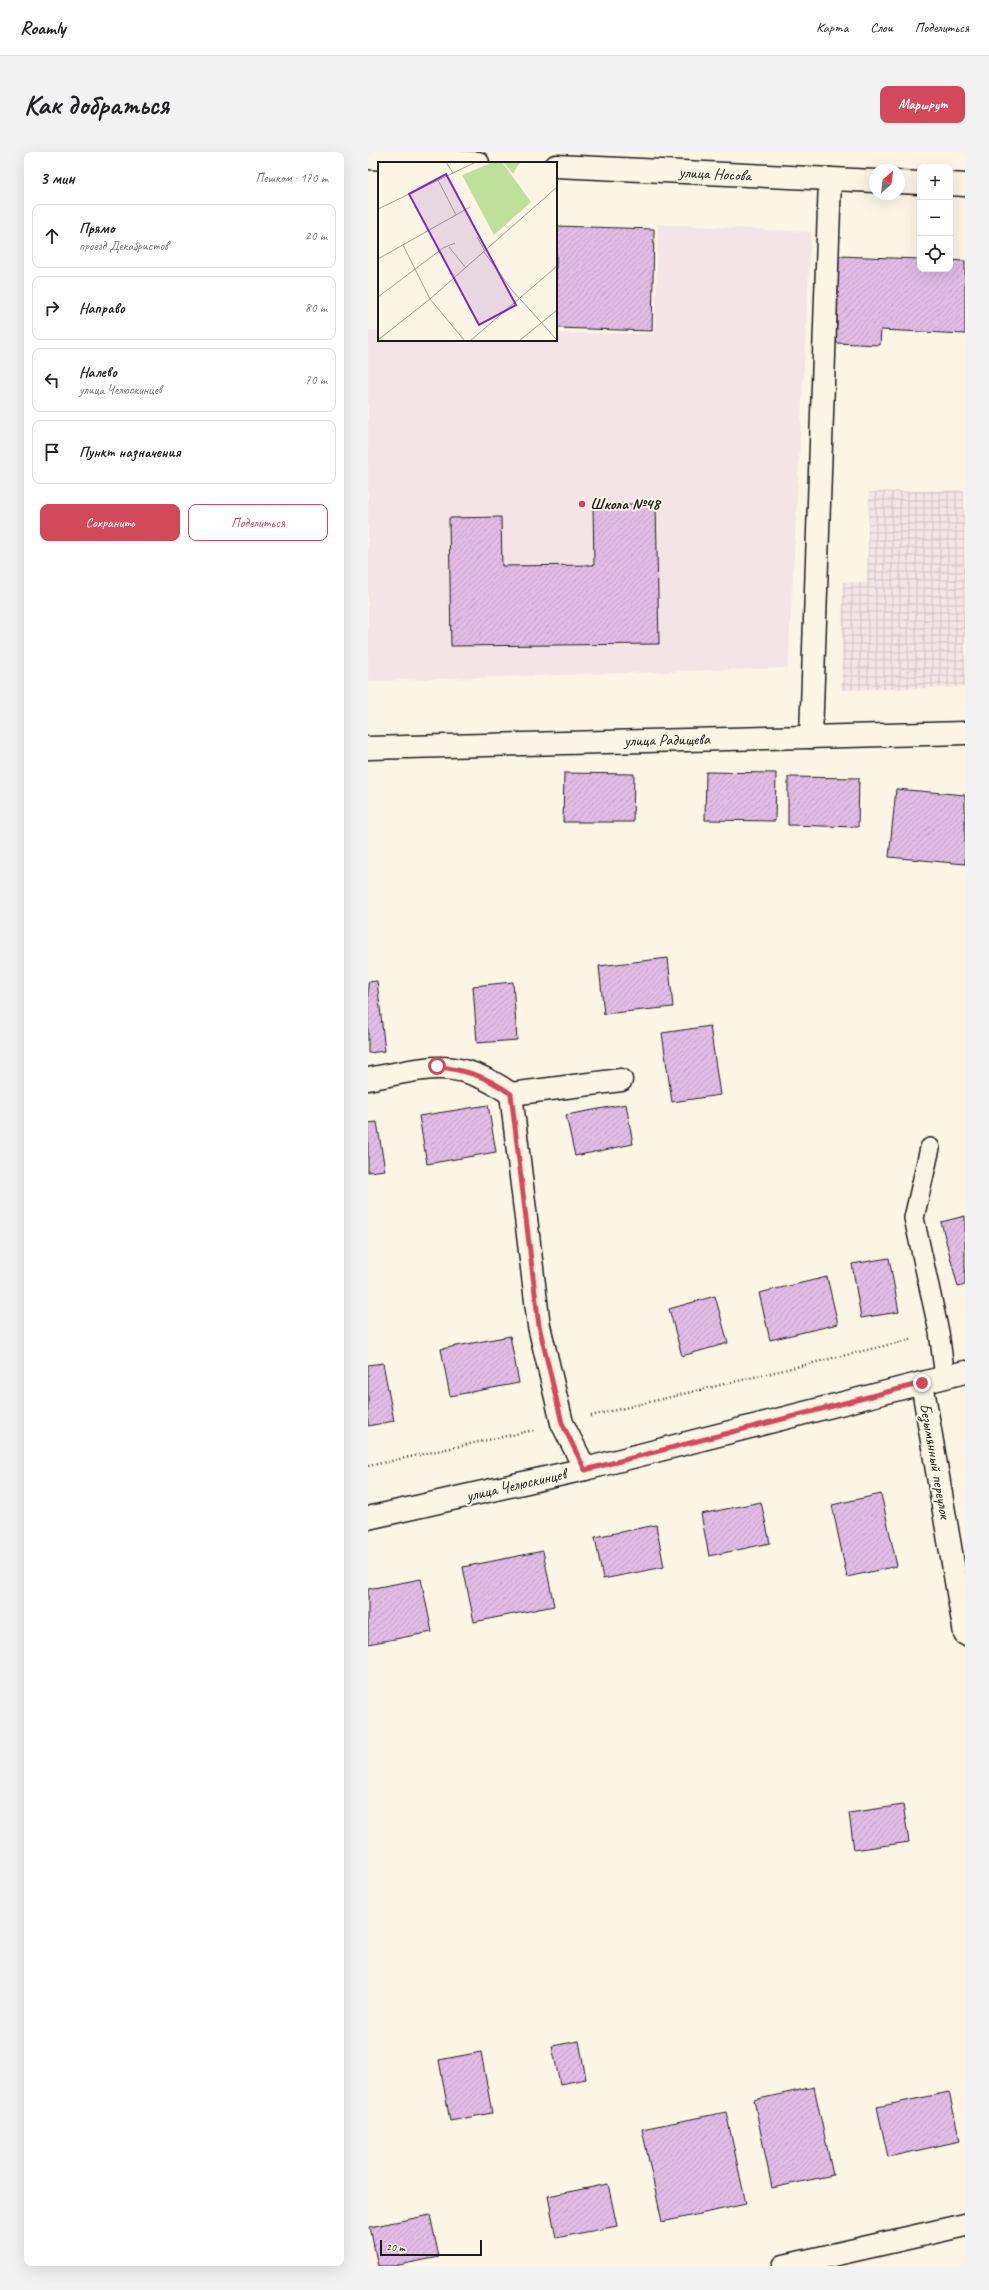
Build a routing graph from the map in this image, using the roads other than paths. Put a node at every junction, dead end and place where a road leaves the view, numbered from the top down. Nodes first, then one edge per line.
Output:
1 (368, 158) edge
2 (456, 162) edge
3 (557, 166) edge
4 (830, 179) junction
5 (869, 181) edge
6 (905, 182) edge
7 (917, 183) edge
8 (953, 184) edge
9 (965, 184) edge
10 (965, 733) edge
11 (811, 737) junction
12 (368, 748) edge
13 (368, 1079) edge
14 (621, 1080) dead end
15 (511, 1094) junction
16 (930, 1148) dead end
17 (955, 1375) edge
18 (922, 1383) junction
19 (585, 1470) junction
20 (368, 1518) edge
21 (965, 1634) edge
22 (965, 2225) edge
23 (784, 2266) edge

1 - 2 street
3 - 4 street, улица Носова
4 - 5 street, улица Носова
4 - 11 street
6 - 7 street
8 - 9 street
10 - 11 street, улица Радищева
11 - 12 street, улица Радищева
13 - 15 street
14 - 15 street
15 - 19 street
16 - 17 lane
17 - 18 street, улица Челюскинцев
18 - 19 street, улица Челюскинцев
18 - 21 street, Безымянный переулок
19 - 20 street, улица Челюскинцев
22 - 23 street

